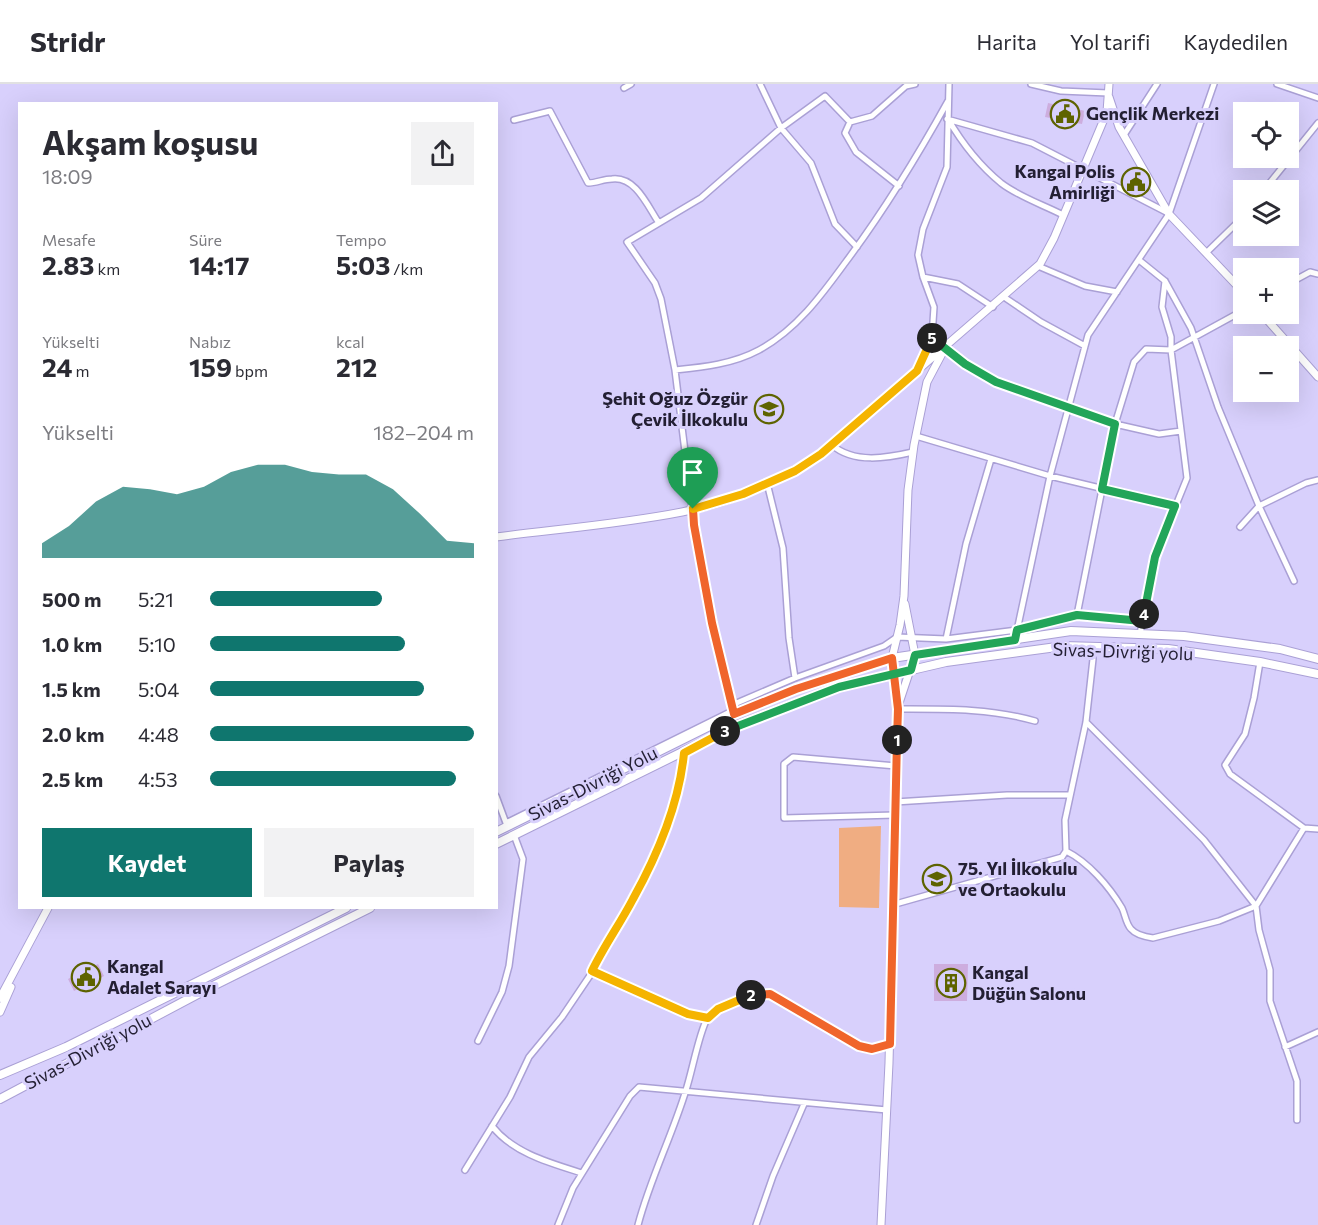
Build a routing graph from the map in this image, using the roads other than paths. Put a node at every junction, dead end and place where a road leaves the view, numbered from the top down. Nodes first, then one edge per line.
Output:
1 (631, 84) edge
2 (760, 84) edge
3 (915, 84) edge
4 (949, 84) edge
5 (1031, 84) edge
6 (1109, 84) edge
7 (1157, 84) edge
8 (1214, 84) edge
9 (1277, 84) edge
10 (906, 85) edge
11 (624, 88) dead end
12 (1108, 93) junction
13 (1318, 98) edge
14 (948, 101) junction
15 (947, 118) junction
16 (514, 120) dead end
17 (850, 122) junction
18 (1318, 123) edge
19 (781, 129) junction
20 (1124, 135) junction
21 (1083, 169) junction
22 (1272, 180) edge
23 (899, 186) junction
24 (1169, 214) junction
25 (1063, 215) junction
26 (659, 223) junction
27 (1233, 226) edge
28 (857, 247) junction
29 (1206, 252) junction
30 (1139, 260) junction
31 (1038, 266) junction
32 (1318, 274) edge
33 (923, 277) junction
34 (1299, 278) edge
35 (1165, 281) junction
36 (1233, 281) edge
37 (1117, 292) junction
38 (1004, 297) junction
39 (993, 307) junction
40 (1233, 316) edge
41 (1271, 324) edge
42 (932, 337) junction
43 (1194, 337) junction
44 (1085, 346) junction
45 (945, 348) junction
46 (1171, 350) junction
47 (675, 370) junction
48 (917, 371) junction
49 (1318, 377) edge
50 (1069, 407) junction
51 (1115, 424) junction
52 (1181, 431) junction
53 (916, 436) junction
54 (832, 445) junction
55 (913, 452) junction
56 (991, 459) junction
57 (1050, 476) junction
58 (1318, 480) edge
59 (767, 483) junction
60 (1102, 489) junction
61 (1175, 506) junction
62 (1259, 507) junction
63 (693, 509) junction
64 (1240, 527) dead end
65 (498, 537) edge
66 (1294, 581) dead end
67 (904, 596) junction
68 (1077, 615) junction
69 (1142, 621) junction
70 (1017, 630) junction
71 (1140, 634) junction
72 (897, 637) junction
73 (912, 638) junction
74 (946, 639) junction
75 (1015, 640) junction
76 (915, 655) junction
77 (892, 658) junction
78 (1093, 659) dead end
79 (1318, 659) edge
80 (1260, 662) junction
81 (911, 670) junction
82 (895, 674) junction
83 (1318, 674) edge
84 (795, 678) junction
85 (898, 709) junction
86 (733, 710) junction
87 (1035, 721) dead end
88 (1086, 723) junction
89 (684, 753) junction
90 (896, 766) junction
91 (1070, 795) junction
92 (498, 802) edge
93 (895, 802) junction
94 (895, 815) junction
95 (504, 818) junction
96 (498, 820) edge
97 (1304, 828) junction
98 (1318, 829) edge
99 (498, 831) edge
100 (514, 835) junction
101 (498, 843) edge
102 (1066, 851) junction
103 (892, 905) junction
104 (1256, 906) junction
105 (47, 909) edge
106 (344, 909) edge
107 (368, 909) edge
108 (29, 943) junction
109 (592, 971) junction
110 (0, 998) edge
111 (0, 1012) edge
112 (708, 1018) junction
113 (1318, 1032) edge
114 (478, 1041) dead end
115 (890, 1044) junction
116 (1285, 1047) junction
117 (0, 1076) edge
118 (686, 1092) junction
119 (0, 1098) edge
120 (804, 1104) junction
121 (887, 1110) junction
122 (1297, 1120) dead end
123 (492, 1126) junction
124 (465, 1170) dead end
125 (582, 1173) junction
126 (558, 1225) edge
127 (638, 1225) edge
128 (756, 1225) edge
129 (881, 1225) edge

1 - 11 street
2 - 19 street
3 - 10 street
4 - 14 street
5 - 12 street
6 - 12 street
7 - 20 street
8 - 24 street
9 - 13 street
10 - 17 street
12 - 20 street
12 - 21 street
14 - 15 street
14 - 23 street
15 - 21 street
15 - 25 street
15 - 33 street
16 - 26 street
17 - 19 street
17 - 23 street
18 - 22 street
19 - 26 street
19 - 28 street
20 - 24 street
21 - 24 street
21 - 25 street
23 - 28 street
24 - 29 street
24 - 30 street
25 - 31 street
26 - 47 street
27 - 29 street
28 - 47 street
29 - 36 street
30 - 35 street
30 - 37 street
31 - 37 street
31 - 38 street
32 - 34 street
33 - 39 street
33 - 42 street
35 - 43 street
35 - 46 street
37 - 44 street
38 - 39 street
38 - 44 street
39 - 45 street
40 - 43 street
41 - 49 street
42 - 45 street
42 - 48 street
43 - 46 street
43 - 62 street
44 - 50 street
45 - 48 street
45 - 50 street
45 - 53 street
46 - 51 street
46 - 52 street
47 - 63 street
48 - 54 street
50 - 51 street
50 - 57 street
51 - 52 street
51 - 60 street
52 - 61 street
53 - 55 street
53 - 56 street
54 - 55 street
54 - 59 street
55 - 67 street
56 - 57 street
56 - 74 street
57 - 60 street
57 - 70 street
58 - 62 street
59 - 63 street
59 - 84 street
60 - 61 street
60 - 68 street
61 - 69 street
62 - 64 street
62 - 66 street
63 - 65 street
63 - 86 street
67 - 72 street
67 - 73 street
68 - 69 street
68 - 70 street
69 - 71 street
70 - 74 street
70 - 75 street
71 - 75 main road, Sivas-Divriği Yolu
71 - 79 main road, Sivas-Divriği Yolu
72 - 73 street
72 - 77 street
72 - 84 street
73 - 74 street
73 - 76 street
75 - 76 main road, Sivas-Divriği Yolu
76 - 77 main road, Sivas-Divriği Yolu
76 - 81 street
77 - 82 street
77 - 86 main road, Sivas-Divriği Yolu
78 - 88 street
80 - 81 main road, Sivas-Divriği yolu
80 - 83 main road, Sivas-Divriği yolu
80 - 97 street
81 - 82 main road, Sivas-Divriği yolu
81 - 85 street
82 - 85 street
82 - 89 main road, Sivas-Divriği yolu
84 - 86 street
85 - 87 street
85 - 90 street
86 - 95 street
86 - 99 main road, Sivas-Divriği Yolu
88 - 91 street
88 - 104 street
89 - 100 main road, Sivas-Divriği yolu
89 - 109 street
90 - 93 street
90 - 94 street
91 - 93 street
91 - 102 street
92 - 95 street
93 - 94 street
94 - 103 street
95 - 96 street
97 - 98 street
97 - 104 street
100 - 101 main road, Sivas-Divriği yolu
100 - 114 street
102 - 103 street
102 - 104 street
103 - 115 street
104 - 116 street
105 - 108 street
106 - 117 main road, Sivas-Divriği Yolu
107 - 119 main road, Sivas-Divriği yolu
108 - 110 street
108 - 111 street
109 - 112 street
109 - 123 street
112 - 115 street
112 - 118 street
113 - 116 street
115 - 121 street
116 - 122 street
118 - 120 street
118 - 125 street
118 - 127 street
120 - 121 street
120 - 128 street
121 - 129 street
123 - 124 street
123 - 125 street
125 - 126 street

